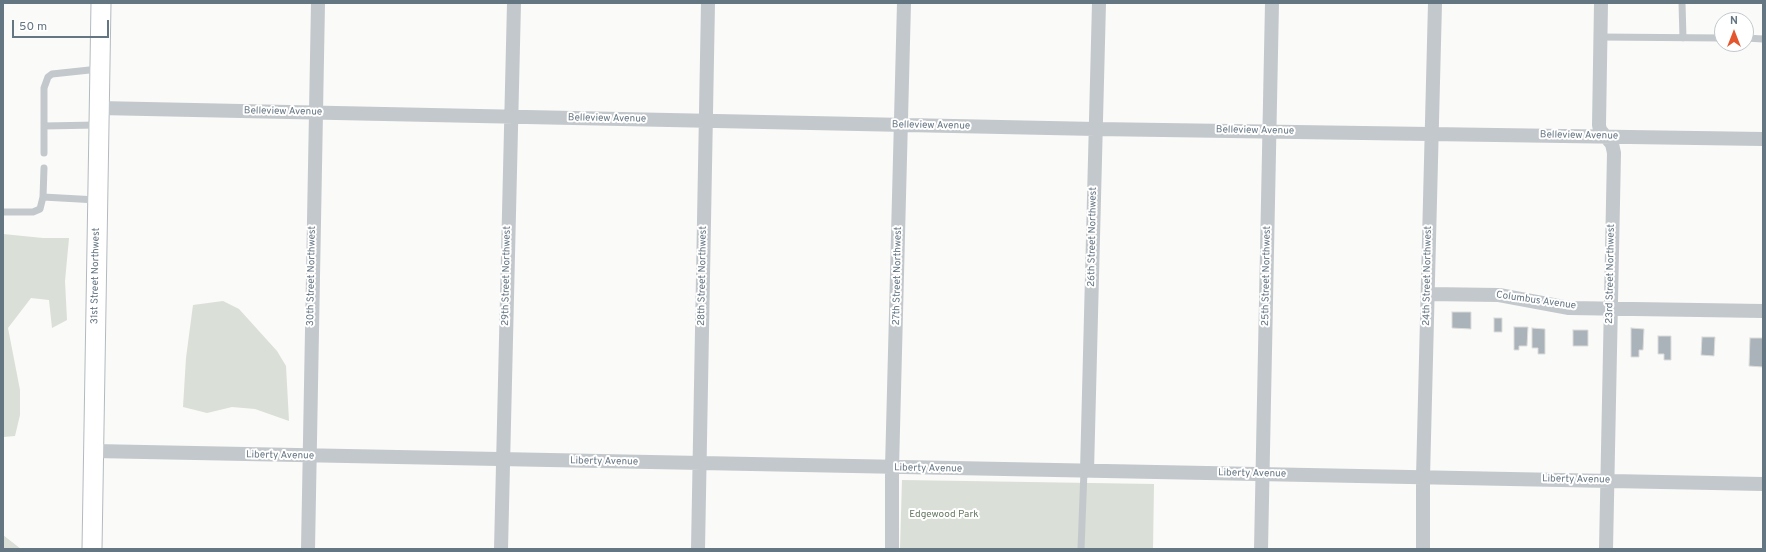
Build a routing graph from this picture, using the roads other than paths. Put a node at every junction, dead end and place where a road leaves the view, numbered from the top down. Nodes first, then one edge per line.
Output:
1 (101, 3) edge
2 (318, 3) edge
3 (514, 3) edge
4 (708, 3) edge
5 (904, 3) edge
6 (1099, 3) edge
7 (1272, 3) edge
8 (1435, 3) edge
9 (1601, 3) edge
10 (1682, 3) edge
11 (1600, 36) junction
12 (1683, 38) junction
13 (1714, 38) edge
14 (99, 69) junction
15 (315, 113) junction
16 (99, 117) junction
17 (510, 117) junction
18 (705, 121) junction
19 (901, 125) junction
20 (44, 126) junction
21 (1096, 129) junction
22 (1269, 132) junction
23 (1431, 134) junction
24 (1606, 136) junction
25 (1763, 139) edge
26 (44, 153) dead end
27 (44, 168) dead end
28 (43, 197) junction
29 (98, 200) junction
30 (3, 212) edge
31 (1428, 294) junction
32 (1610, 308) junction
33 (1763, 311) edge
34 (94, 451) junction
35 (309, 457) junction
36 (503, 460) junction
37 (699, 464) junction
38 (892, 468) junction
39 (1086, 471) junction
40 (1262, 475) junction
41 (1423, 477) junction
42 (1608, 481) junction
43 (1763, 484) edge
44 (92, 549) edge
45 (308, 549) edge
46 (501, 549) edge
47 (698, 549) edge
48 (892, 549) edge
49 (1081, 549) edge
50 (1261, 549) edge
51 (1423, 549) edge
52 (1606, 549) edge

1 - 14 main road, 31st Street Northwest
2 - 15 street, 30th Street Northwest
3 - 17 street, 29th Street Northwest
4 - 18 street, 28th Street Northwest
5 - 19 street, 27th Street Northwest
6 - 21 street, 26th Street Northwest
7 - 22 street, 25th Street Northwest
8 - 23 street, 24th Street Northwest
9 - 11 street, 23rd Street Northwest
10 - 12 lane
11 - 12 lane
11 - 24 street, 23rd Street Northwest
12 - 13 lane
14 - 16 main road, 31st Street Northwest
14 - 20 lane
15 - 16 street, Belleview Avenue
15 - 17 street, Belleview Avenue
15 - 35 street, 30th Street Northwest
16 - 20 lane
16 - 29 main road, 31st Street Northwest
17 - 18 street, Belleview Avenue
17 - 36 street, 29th Street Northwest
18 - 19 street, Belleview Avenue
18 - 37 street, 28th Street Northwest
19 - 21 street, Belleview Avenue
19 - 38 street, 27th Street Northwest
20 - 26 lane
21 - 22 street, Belleview Avenue
21 - 39 street, 26th Street Northwest
22 - 23 street, Belleview Avenue
22 - 40 street, 25th Street Northwest
23 - 24 street, Belleview Avenue
23 - 31 street, 24th Street Northwest
24 - 25 street, Belleview Avenue
24 - 32 street, 23rd Street Northwest
27 - 28 lane
28 - 29 lane
28 - 30 lane
29 - 34 main road, 31st Street Northwest
31 - 32 street, Columbus Avenue
31 - 41 street, 24th Street Northwest
32 - 33 street, Columbus Avenue
32 - 42 street, 23rd Street Northwest
34 - 35 street, Liberty Avenue
34 - 44 main road, 31st Street Northwest
35 - 36 street, Liberty Avenue
35 - 45 street, 30th Street Northwest
36 - 37 street, Liberty Avenue
36 - 46 street, 29th Street Northwest
37 - 38 street, Liberty Avenue
37 - 47 street, 28th Street Northwest
38 - 39 street, Liberty Avenue
38 - 48 street, 27th Street Northwest
39 - 40 street, Liberty Avenue
39 - 49 lane
40 - 41 street, Liberty Avenue
40 - 50 street, 25th Street Northwest
41 - 42 street, Liberty Avenue
41 - 51 street, 24th Street Northwest
42 - 43 street, Liberty Avenue
42 - 52 street, 23rd Street Northwest

